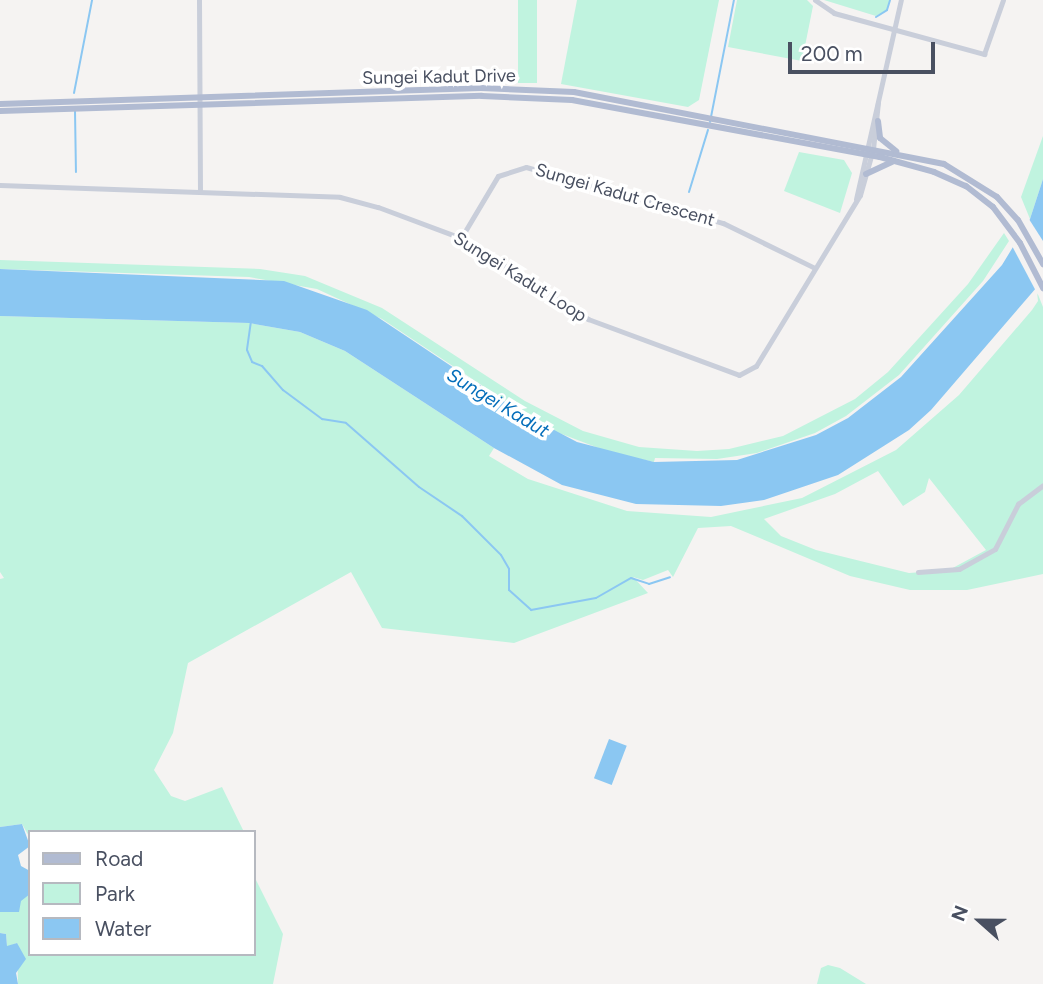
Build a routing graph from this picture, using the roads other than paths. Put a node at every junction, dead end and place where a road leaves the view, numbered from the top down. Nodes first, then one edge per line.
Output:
1 (199, 0) edge
2 (815, 0) edge
3 (901, 0) edge
4 (1003, 0) edge
5 (893, 26) junction
6 (202, 101) junction
7 (878, 102) junction
8 (0, 104) edge
9 (0, 111) edge
10 (878, 121) junction
11 (803, 134) junction
12 (811, 145) junction
13 (870, 152) junction
14 (897, 152) junction
15 (897, 162) junction
16 (866, 174) junction
17 (0, 185) edge
18 (201, 190) junction
19 (856, 199) junction
20 (461, 237) junction
21 (1043, 264) edge
22 (815, 268) junction
23 (1043, 288) edge
24 (1043, 485) edge
25 (918, 572) dead end

1 - 6 street
2 - 5 street
3 - 5 street
4 - 5 street
5 - 7 street
6 - 8 main road, Sungei Kadut Drive
6 - 9 main road, Sungei Kadut Drive
6 - 11 main road, Sungei Kadut Drive
6 - 12 main road, Sungei Kadut Drive
6 - 18 street
7 - 10 street
7 - 13 street
10 - 13 street
10 - 14 main road
11 - 12 main road
11 - 13 main road, Sungei Kadut Drive
12 - 13 main road, Sungei Kadut Drive
13 - 14 main road
13 - 15 main road
13 - 16 street, Sungei Kadut Loop
13 - 19 street, Sungei Kadut Loop
14 - 21 main road
15 - 16 main road
15 - 23 main road
16 - 19 street, Sungei Kadut Loop
17 - 18 street, Sungei Kadut Loop
18 - 20 street, Sungei Kadut Loop
19 - 22 street, Sungei Kadut Loop
20 - 22 street, Sungei Kadut Crescent
20 - 22 street, Sungei Kadut Loop
24 - 25 street

